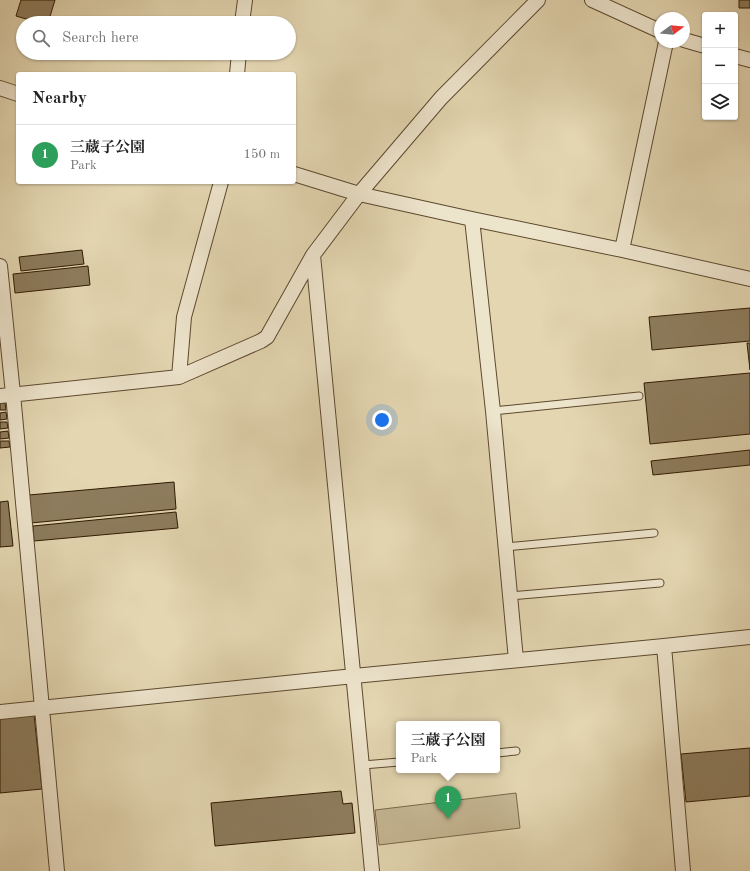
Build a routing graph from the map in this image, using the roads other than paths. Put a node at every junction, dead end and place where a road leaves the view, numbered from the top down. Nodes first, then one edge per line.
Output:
1 (245, 0) edge
2 (538, 0) edge
3 (592, 0) edge
4 (243, 16) edge
5 (654, 28) edge
6 (690, 42) edge
7 (702, 45) edge
8 (665, 48) edge
9 (738, 57) edge
10 (238, 60) edge
11 (750, 60) edge
12 (236, 72) edge
13 (0, 88) edge
14 (16, 93) edge
15 (296, 175) edge
16 (220, 184) edge
17 (359, 194) junction
18 (472, 219) junction
19 (622, 250) junction
20 (313, 256) junction
21 (0, 266) edge
22 (750, 279) edge
23 (179, 377) junction
24 (6, 395) edge
25 (639, 396) dead end
26 (493, 411) junction
27 (654, 533) dead end
28 (506, 547) junction
29 (660, 583) dead end
30 (510, 596) junction
31 (750, 637) edge
32 (664, 646) junction
33 (516, 660) junction
34 (354, 676) junction
35 (42, 708) junction
36 (0, 712) edge
37 (516, 751) dead end
38 (500, 753) edge
39 (396, 762) edge
40 (362, 765) junction
41 (57, 871) edge
42 (372, 871) edge
43 (683, 871) edge

1 - 4 street
2 - 17 street
3 - 5 street
6 - 7 street
8 - 19 street
9 - 11 street
10 - 12 street
13 - 14 street
15 - 17 street
16 - 23 street
17 - 18 street
17 - 20 street
18 - 19 street
18 - 26 street
19 - 22 street
20 - 23 street
20 - 34 street
21 - 24 street
23 - 24 street
24 - 35 street
25 - 26 lane
26 - 28 street
27 - 28 lane
28 - 30 street
29 - 30 lane
30 - 33 street
31 - 32 street
32 - 33 street
32 - 43 street
33 - 34 street
34 - 35 street
34 - 40 street
35 - 36 street
35 - 41 street
37 - 38 lane
39 - 40 lane
40 - 42 street

